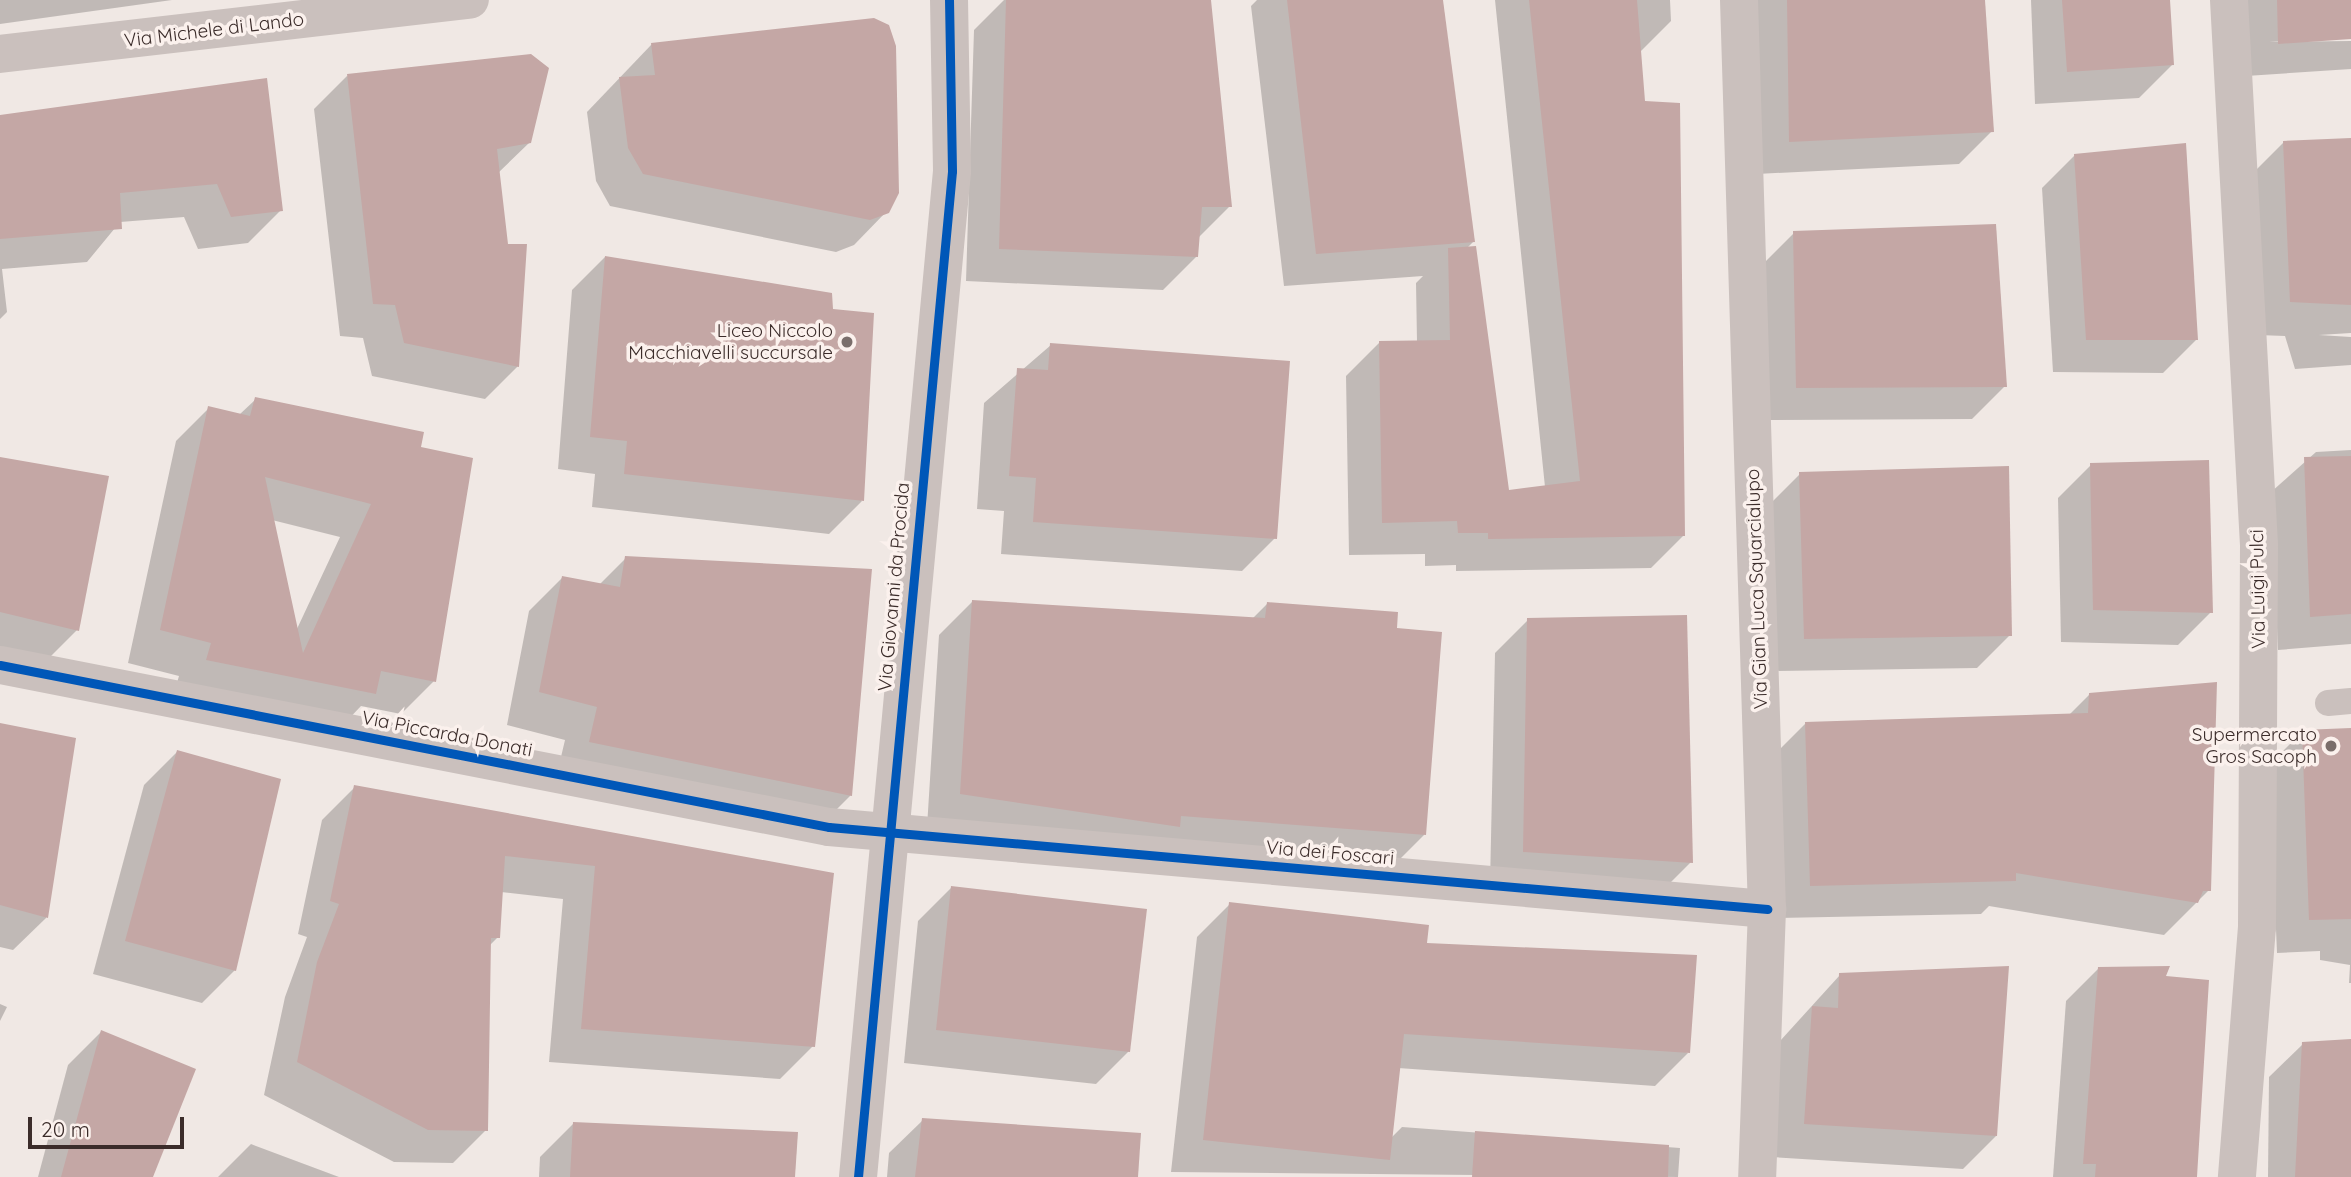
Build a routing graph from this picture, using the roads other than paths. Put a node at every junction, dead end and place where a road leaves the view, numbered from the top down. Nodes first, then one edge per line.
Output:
1 (470, 0) edge
2 (949, 0) edge
3 (1739, 0) edge
4 (2229, 0) edge
5 (0, 54) edge
6 (0, 664) edge
7 (889, 831) junction
8 (1767, 909) junction
9 (858, 1177) edge
10 (1757, 1177) edge
11 (2237, 1177) edge

1 - 5 street, Via Michele di Lando
2 - 7 street, Via Giovanni da Procida
3 - 8 street, Via Gian Luca Squarcialupo
4 - 11 street, Via Luigi Pulci
6 - 7 street, Via Piccarda Donati
7 - 8 street, Via dei Foscari
7 - 9 street, Via Giovanni da Procida
8 - 10 street, Via Gian Luca Squarcialupo

